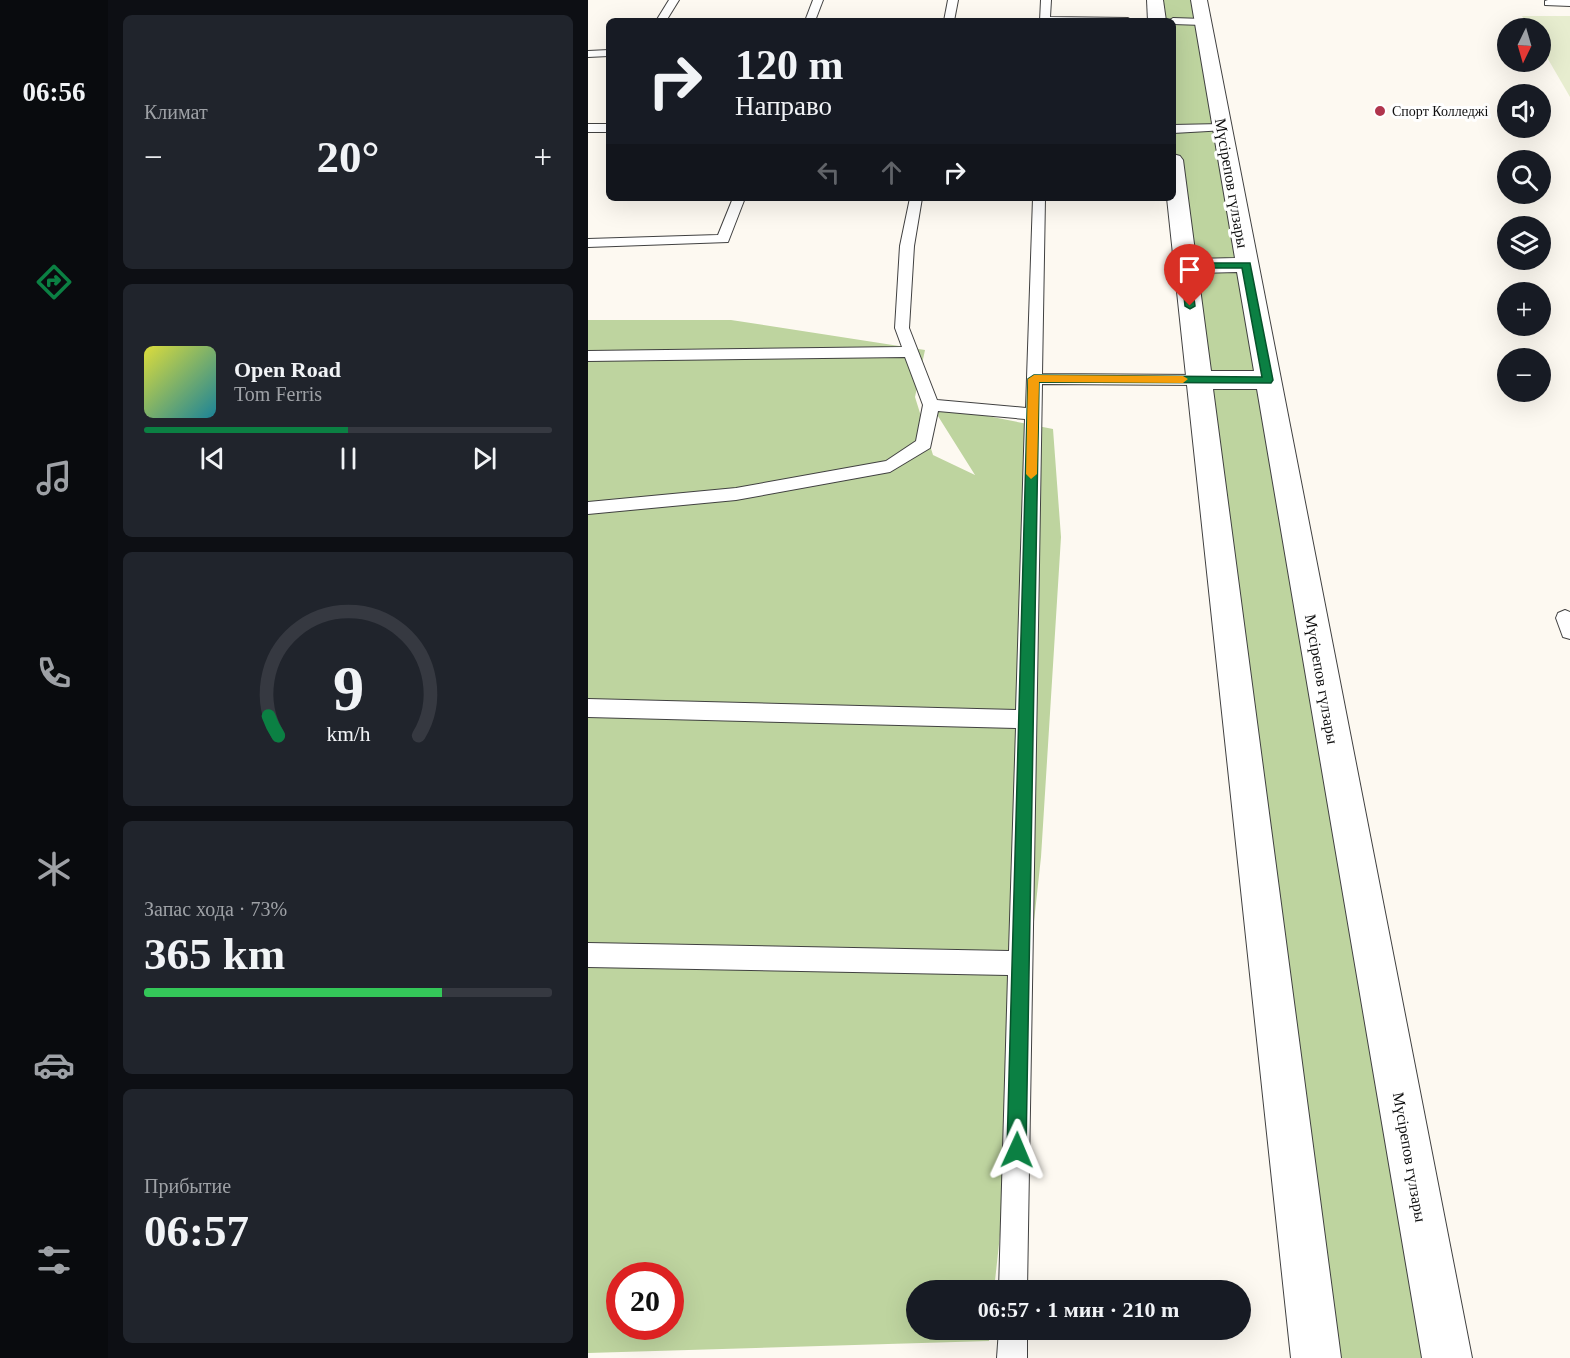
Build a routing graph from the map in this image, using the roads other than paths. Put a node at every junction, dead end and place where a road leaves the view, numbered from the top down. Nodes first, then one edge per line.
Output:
1 (674, 0) edge
2 (818, 0) edge
3 (953, 0) edge
4 (1046, 0) edge
5 (1155, 0) edge
6 (1548, 3) dead end
7 (1570, 3) edge
8 (1192, 14) edge
9 (663, 18) edge
10 (811, 18) edge
11 (950, 18) edge
12 (1045, 18) edge
13 (1157, 18) edge
14 (606, 53) edge
15 (588, 54) edge
16 (588, 128) edge
17 (606, 128) edge
18 (1222, 128) junction
19 (1176, 129) edge
20 (1176, 186) edge
21 (738, 201) edge
22 (915, 201) edge
23 (1039, 201) edge
24 (588, 243) edge
25 (1185, 266) junction
26 (1247, 266) junction
27 (911, 352) junction
28 (588, 356) edge
29 (1034, 379) junction
30 (1199, 380) junction
31 (1268, 380) junction
32 (931, 405) junction
33 (1033, 414) junction
34 (588, 508) edge
35 (588, 708) edge
36 (1026, 719) junction
37 (588, 956) edge
38 (1021, 963) junction
39 (1013, 1280) edge
40 (1012, 1340) edge
41 (1012, 1358) edge
42 (1316, 1358) edge
43 (1448, 1358) edge

1 - 9 lane
2 - 10 lane
3 - 11 lane
4 - 12 lane
5 - 13 street
6 - 7 lane
8 - 18 street, Мүсірепов гүлзары
14 - 15 lane
16 - 17 lane
18 - 19 lane
18 - 26 street, Мүсірепов гүлзары
20 - 25 street
21 - 24 lane
22 - 27 lane
23 - 29 lane
25 - 26 street
25 - 30 street
26 - 31 street, Мүсірепов гүлзары
27 - 28 lane
27 - 32 lane
29 - 30 lane
29 - 33 lane
30 - 31 street
30 - 42 street
31 - 43 street, Мүсірепов гүлзары
32 - 33 lane
32 - 34 lane
33 - 36 lane
35 - 36 lane
36 - 38 lane
37 - 38 lane
38 - 39 lane
40 - 41 lane

